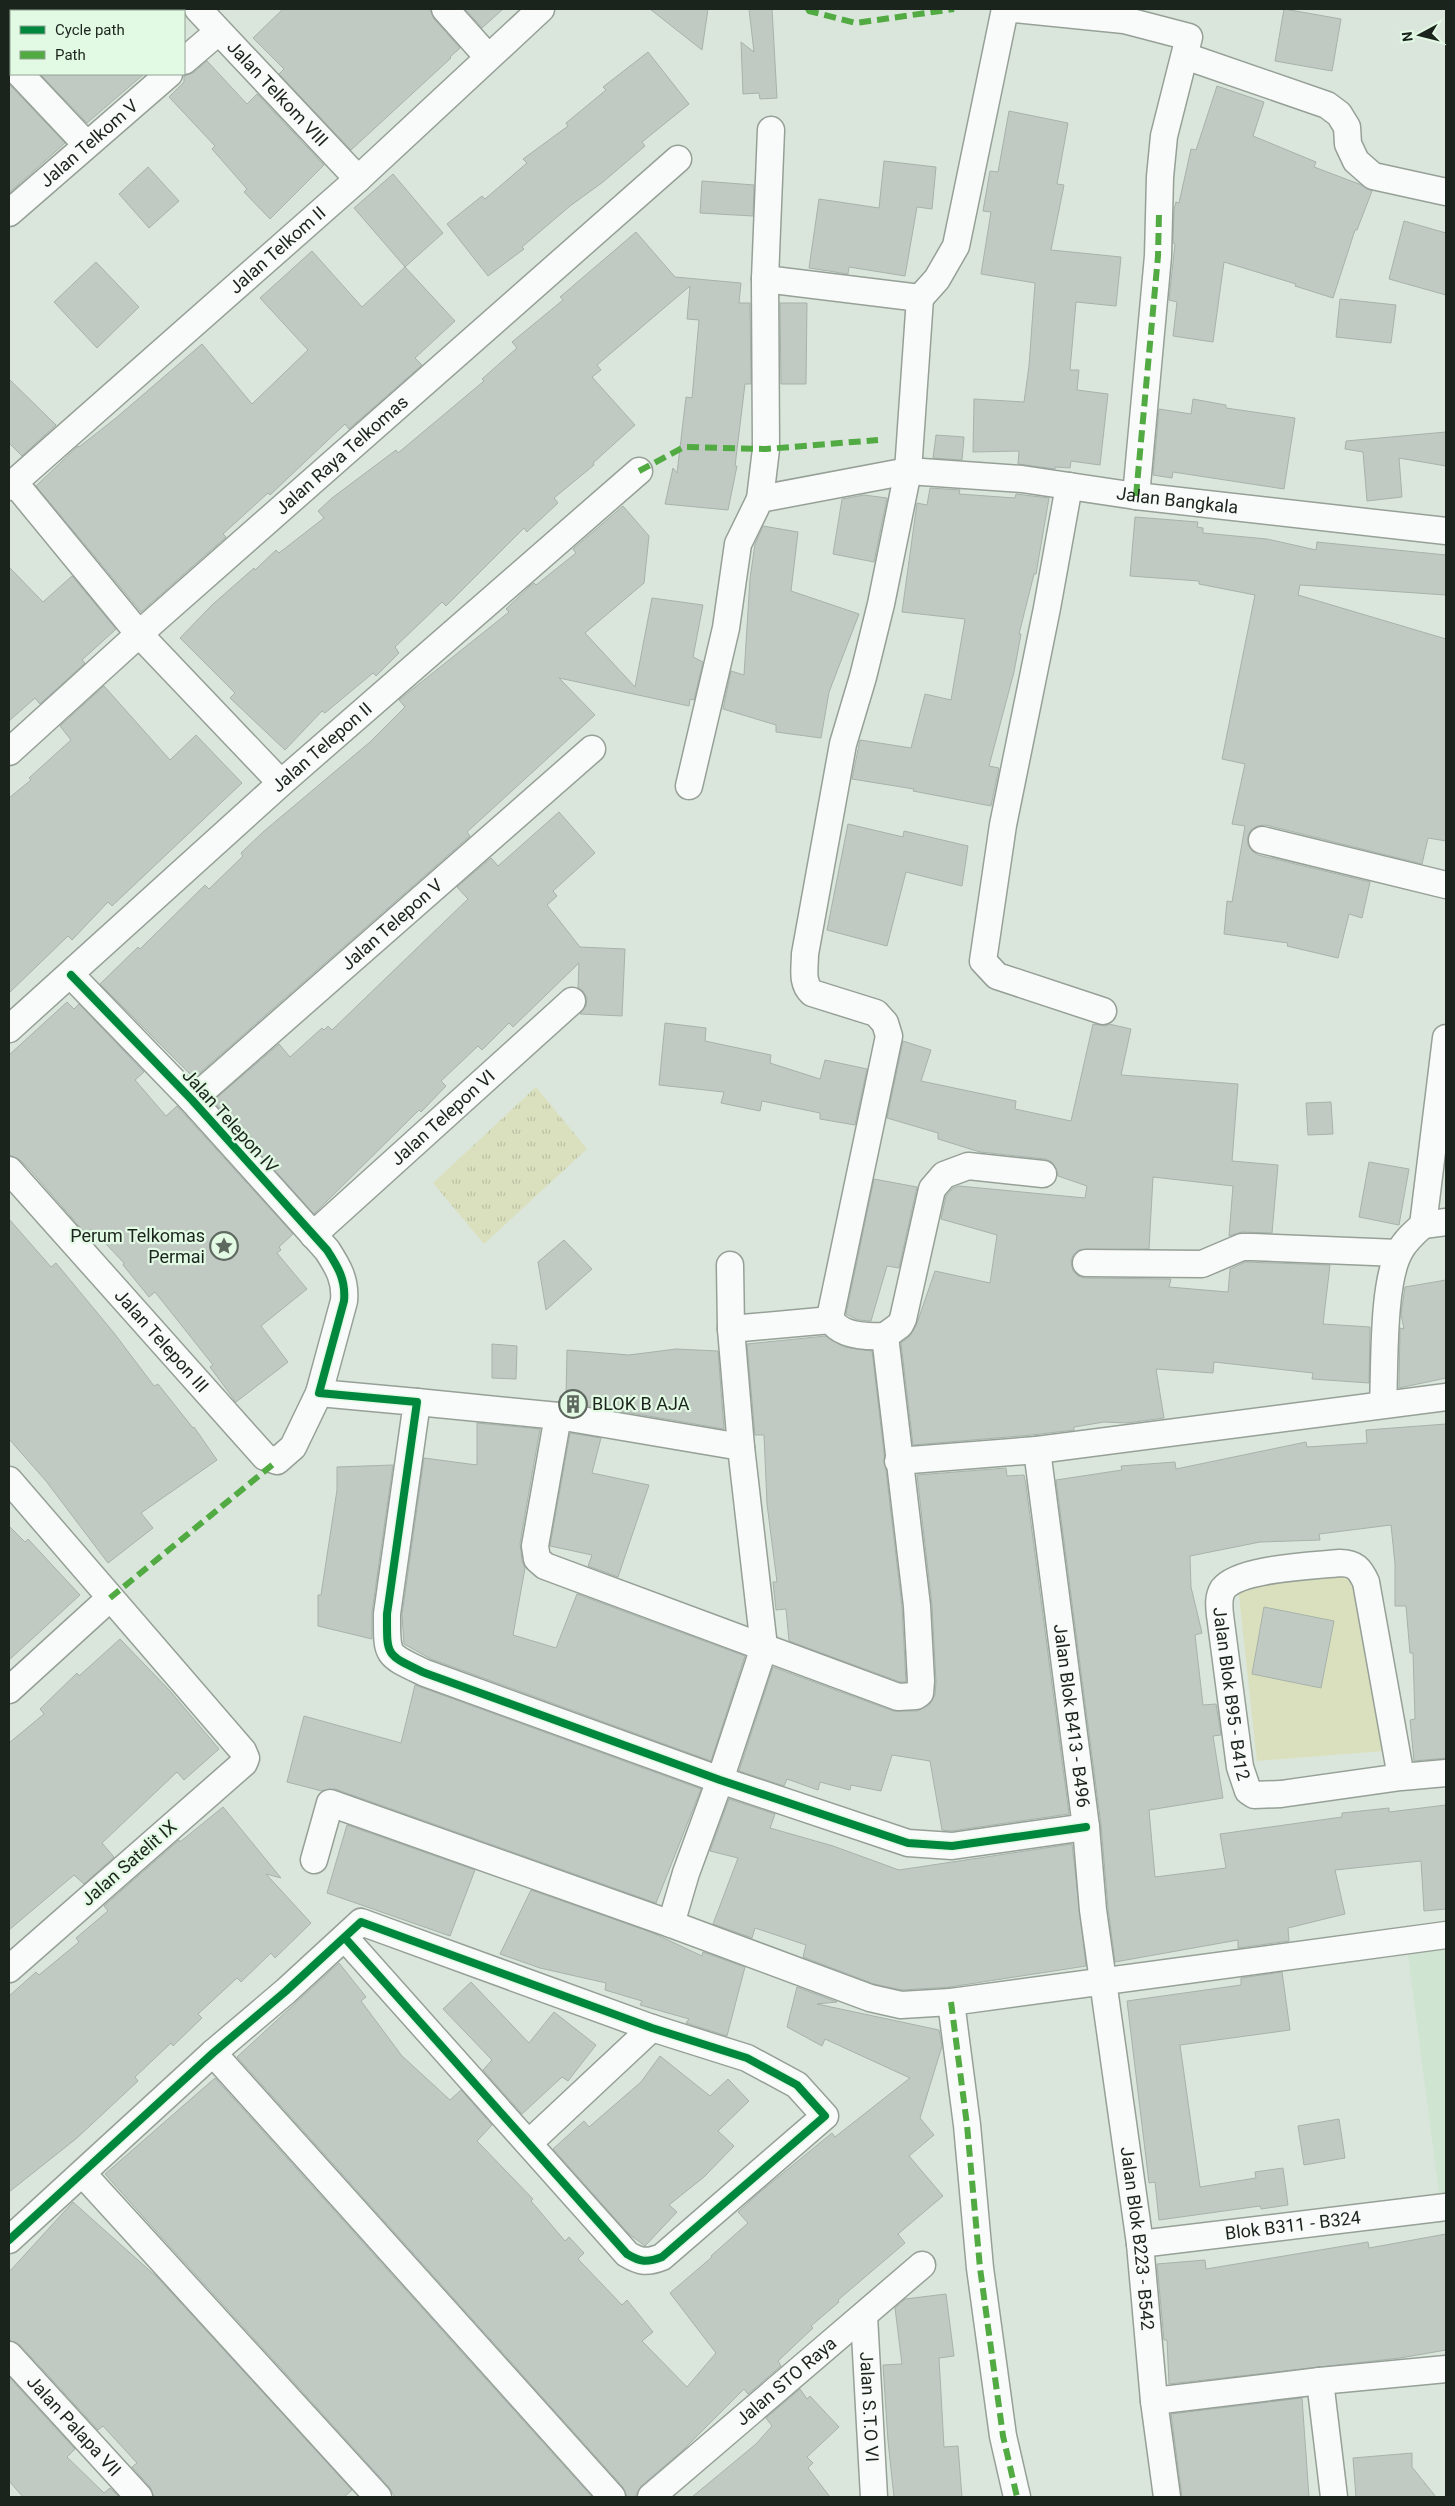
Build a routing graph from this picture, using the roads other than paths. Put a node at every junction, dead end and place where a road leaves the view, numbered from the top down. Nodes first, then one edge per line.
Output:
1 (198, 9) edge
2 (445, 9) edge
3 (541, 9) edge
4 (1005, 9) edge
5 (1013, 9) edge
6 (218, 32) junction
7 (1185, 56) junction
8 (488, 57) junction
9 (185, 60) edge
10 (21, 75) edge
11 (168, 75) edge
12 (771, 130) dead end
13 (86, 144) junction
14 (678, 159) dead end
15 (358, 178) junction
16 (1446, 192) edge
17 (9, 213) edge
18 (765, 279) junction
19 (920, 298) junction
20 (639, 471) dead end
21 (908, 471) junction
22 (12, 484) edge
23 (1069, 486) junction
24 (1136, 496) junction
25 (760, 499) junction
26 (1446, 531) edge
27 (139, 634) junction
28 (592, 749) dead end
29 (9, 752) edge
30 (281, 783) junction
31 (689, 786) dead end
32 (1262, 840) dead end
33 (1446, 885) edge
34 (71, 975) junction
35 (572, 1001) dead end
36 (1103, 1011) dead end
37 (9, 1029) edge
38 (1446, 1038) edge
39 (192, 1100) junction
40 (9, 1170) edge
41 (1043, 1174) dead end
42 (1434, 1223) edge
43 (313, 1235) junction
44 (1398, 1253) junction
45 (1086, 1263) dead end
46 (730, 1265) dead end
47 (831, 1320) junction
48 (731, 1329) junction
49 (885, 1336) junction
50 (319, 1393) junction
51 (1446, 1397) edge
52 (417, 1402) junction
53 (1383, 1404) junction
54 (558, 1416) junction
55 (741, 1447) junction
56 (1037, 1450) junction
57 (898, 1461) junction
58 (9, 1480) edge
59 (110, 1598) junction
60 (764, 1647) junction
61 (9, 1690) edge
62 (1446, 1773) edge
63 (1401, 1777) junction
64 (720, 1780) junction
65 (1086, 1827) junction
66 (314, 1860) dead end
67 (671, 1924) junction
68 (1446, 1935) edge
69 (345, 1938) junction
70 (9, 1969) edge
71 (1103, 1981) junction
72 (951, 2002) junction
73 (652, 2028) junction
74 (213, 2053) junction
75 (528, 2143) junction
76 (83, 2174) junction
77 (1446, 2207) edge
78 (9, 2240) edge
79 (1140, 2244) junction
80 (922, 2265) dead end
81 (864, 2316) junction
82 (9, 2355) edge
83 (1446, 2370) edge
84 (1320, 2381) junction
85 (1154, 2401) junction
86 (140, 2497) edge
87 (378, 2497) edge
88 (612, 2497) edge
89 (651, 2497) edge
90 (874, 2497) edge
91 (1017, 2497) edge
92 (1167, 2497) edge
93 (1334, 2497) edge

1 - 6 street, Jalan Telkom VIII
2 - 8 street
3 - 8 street, Jalan Telkom II
4 - 19 street
5 - 7 street
6 - 9 street
6 - 15 street, Jalan Telkom VIII
7 - 16 street
7 - 24 street
8 - 15 street, Jalan Telkom II
10 - 13 street
11 - 13 street, Jalan Telkom V
12 - 18 street
13 - 17 street, Jalan Telkom V
14 - 27 street, Jalan Raya Telkomas
15 - 22 street, Jalan Telkom II
18 - 19 street
18 - 25 street
19 - 21 street
20 - 30 street, Jalan Telepon II
21 - 23 street, Jalan Bangkala
21 - 25 street, Jalan Bangkala
21 - 47 street
22 - 27 street
23 - 24 street, Jalan Bangkala
23 - 36 street
24 - 26 street, Jalan Bangkala
25 - 31 street
27 - 29 street, Jalan Raya Telkomas
27 - 30 street
28 - 39 street, Jalan Telepon V
30 - 34 street, Jalan Telepon II
32 - 33 street
34 - 37 street, Jalan Telepon II
34 - 39 street, Jalan Telepon IV
35 - 43 street, Jalan Telepon VI
38 - 42 street
39 - 43 street, Jalan Telepon IV
40 - 50 street, Jalan Telepon III
41 - 49 street
42 - 44 street
43 - 50 street, Jalan Telepon IV
44 - 45 street
44 - 53 street
46 - 48 street
47 - 48 street
47 - 49 street
48 - 55 street
49 - 57 street
50 - 52 street
51 - 53 street
52 - 54 street
52 - 64 street
53 - 56 street
54 - 55 street
54 - 60 street
55 - 60 street
56 - 57 street
56 - 65 street, Jalan Blok B413 - B496
57 - 60 street
58 - 59 street
59 - 61 street
59 - 70 street, Jalan Satelit IX
60 - 64 street
62 - 63 street
63 - 63 street, Jalan Blok B95 - B412
64 - 65 street
64 - 67 street
65 - 71 street, Jalan Blok B413 - B496
66 - 67 street
67 - 72 street
68 - 71 street
69 - 73 street
69 - 74 street
69 - 75 street
71 - 72 street
71 - 79 street, Jalan Blok B223 - B542
72 - 91 street
73 - 75 street
73 - 75 street
74 - 76 street
74 - 88 street
76 - 78 street
76 - 87 street
77 - 79 street, Blok B311 - B324
79 - 85 street, Jalan Blok B223 - B542
80 - 81 street, Jalan STO Raya
81 - 89 street, Jalan STO Raya
81 - 90 street, Jalan S.T.O VI
82 - 86 street, Jalan Palapa VII
83 - 84 street
84 - 85 street
84 - 93 street
85 - 92 street, Jalan Blok B223 - B542

